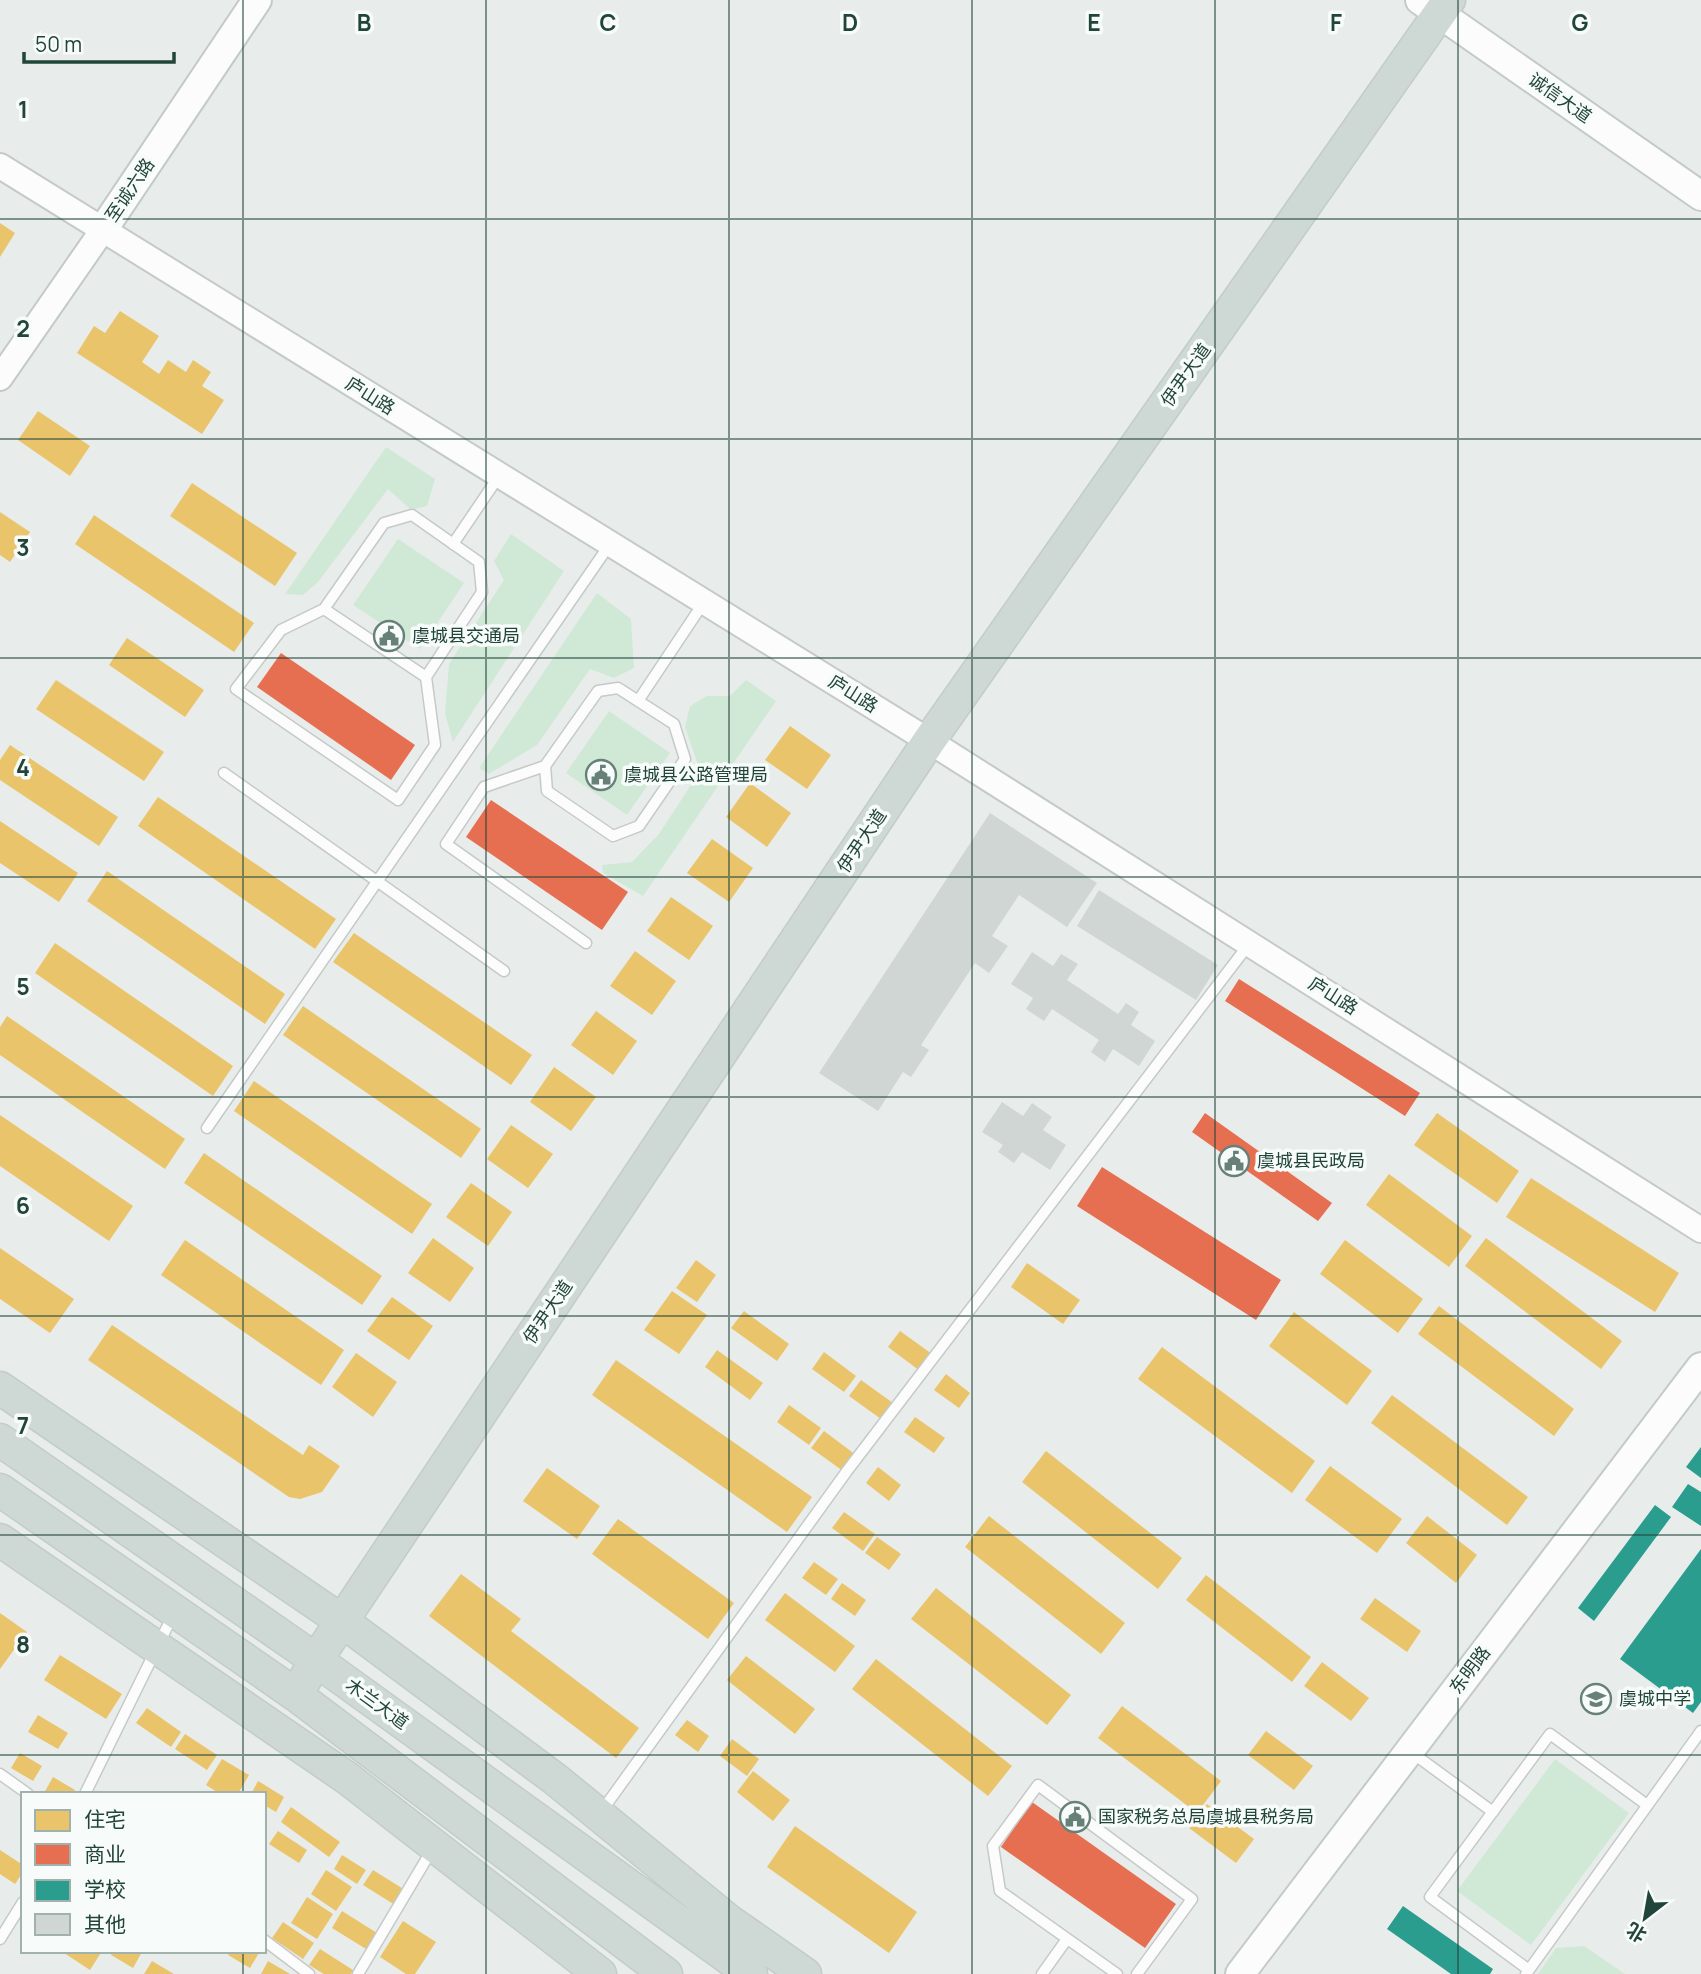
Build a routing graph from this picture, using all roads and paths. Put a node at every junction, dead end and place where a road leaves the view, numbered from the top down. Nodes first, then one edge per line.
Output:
1 (257, 0) edge
2 (1436, 5) edge
3 (0, 166) edge
4 (1701, 197) edge
5 (102, 231) junction
6 (0, 378) edge
7 (499, 476) junction
8 (453, 544) junction
9 (610, 544) junction
10 (704, 602) junction
11 (324, 609) junction
12 (426, 677) junction
13 (638, 701) junction
14 (929, 741) junction
15 (545, 766) junction
16 (224, 773) dead end
17 (378, 881) junction
18 (586, 943) dead end
19 (1249, 944) junction
20 (504, 971) dead end
21 (207, 1128) dead end
22 (1701, 1230) edge
23 (1701, 1367) edge
24 (0, 1388) edge
25 (0, 1440) edge
26 (0, 1490) edge
27 (0, 1540) edge
28 (176, 1611) junction
29 (342, 1621) junction
30 (157, 1646) junction
31 (316, 1660) junction
32 (296, 1695) junction
33 (1701, 1731) edge
34 (1409, 1751) junction
35 (0, 1774) edge
36 (25, 1792) edge
37 (86, 1792) edge
38 (1647, 1805) junction
39 (1493, 1812) junction
40 (599, 1815) junction
41 (435, 1846) junction
42 (21, 1905) edge
43 (0, 1939) edge
44 (1067, 1939) junction
45 (266, 1942) edge
46 (1527, 1972) edge
47 (309, 1974) edge
48 (358, 1974) edge
49 (600, 1974) edge
50 (666, 1974) edge
51 (751, 1974) edge
52 (804, 1974) edge
53 (1042, 1974) edge
54 (1117, 1974) edge
55 (1137, 1974) edge
56 (1240, 1974) edge

1 - 5 main road, 至诚六路
2 - 4 main road, 诚信大道
2 - 14 main road, 伊尹大道
3 - 5 street, 庐山路
5 - 6 street, 至诚六路
5 - 7 street, 庐山路
7 - 8 lane
7 - 9 street, 庐山路
8 - 11 lane
8 - 12 lane
9 - 10 street, 庐山路
9 - 17 lane
10 - 13 lane
10 - 14 street, 庐山路
11 - 12 lane
11 - 12 lane
13 - 15 lane
13 - 15 lane
14 - 19 street, 庐山路
14 - 29 main road, 伊尹大道
15 - 18 lane
16 - 17 lane
17 - 20 lane
17 - 21 lane
19 - 22 street, 庐山路
19 - 40 lane
23 - 34 main road, 东明路
24 - 29 main road
25 - 31 main road, 木兰大道
26 - 28 main road
27 - 30 main road
28 - 30 lane
28 - 32 main road
29 - 31 main road, 伊尹大道
29 - 40 main road
30 - 37 lane
30 - 41 main road
31 - 32 main road, 伊尹大道
31 - 51 main road, 木兰大道
32 - 50 main road
33 - 38 lane
34 - 39 lane
34 - 56 main road, 东明路
35 - 36 lane
38 - 39 lane
38 - 46 lane
39 - 46 lane
40 - 52 main road
41 - 48 lane
41 - 49 main road
42 - 43 lane
44 - 53 lane
44 - 54 lane
44 - 55 lane
45 - 47 lane

